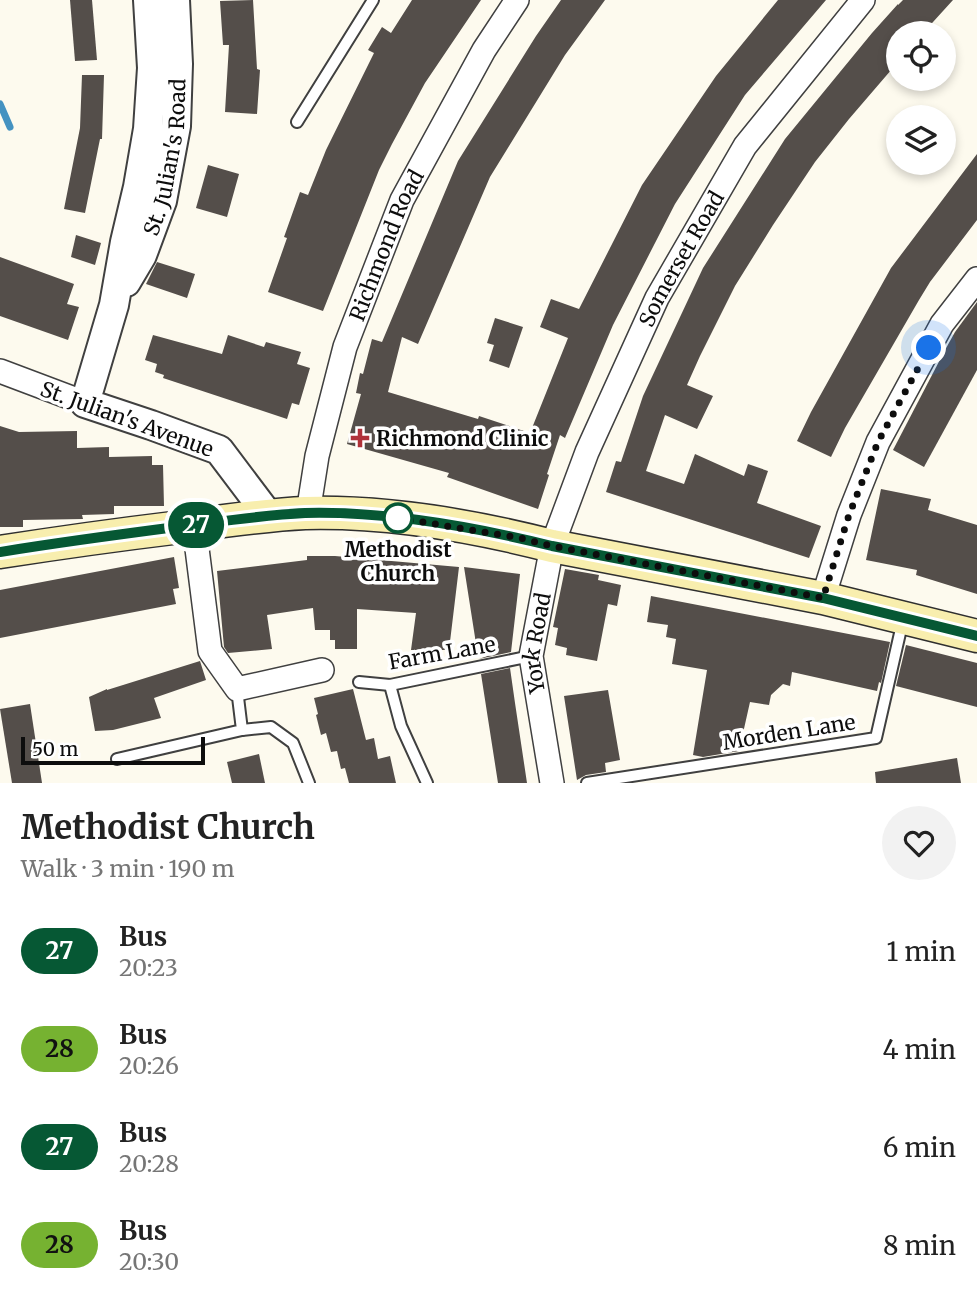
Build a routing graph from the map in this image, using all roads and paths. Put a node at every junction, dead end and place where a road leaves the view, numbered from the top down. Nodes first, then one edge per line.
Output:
1 (148, 0) edge
2 (175, 0) edge
3 (373, 0) edge
4 (517, 0) edge
5 (863, 0) edge
6 (297, 121) dead end
7 (977, 279) edge
8 (114, 305) junction
9 (0, 371) edge
10 (85, 403) junction
11 (308, 513) junction
12 (268, 515) junction
13 (194, 525) junction
14 (552, 546) junction
15 (0, 552) edge
16 (823, 598) junction
17 (904, 618) junction
18 (977, 636) edge
19 (531, 656) junction
20 (322, 670) dead end
21 (359, 682) dead end
22 (390, 685) junction
23 (237, 689) junction
24 (243, 730) junction
25 (117, 759) dead end
26 (309, 783) edge
27 (427, 783) edge
28 (552, 783) edge
29 (587, 783) edge

1 - 8 street, St. Julian's Road
2 - 8 street, St. Julian's Road
3 - 6 lane
4 - 11 street, Richmond Road
5 - 14 street, Somerset Road
7 - 16 street
8 - 10 street, St. Julian's Road
9 - 10 street, St. Julian's Avenue
10 - 12 street, St. Julian's Avenue
11 - 12 main road
11 - 14 main road
12 - 13 main road
13 - 15 main road
13 - 23 street
14 - 16 main road
14 - 19 street, York Road
16 - 17 main road
17 - 18 main road
17 - 29 lane, Morden Lane
19 - 22 lane, Farm Lane
19 - 28 street, York Road
20 - 23 street
21 - 22 lane, Farm Lane
22 - 27 lane
23 - 24 lane
24 - 25 lane
24 - 26 lane

